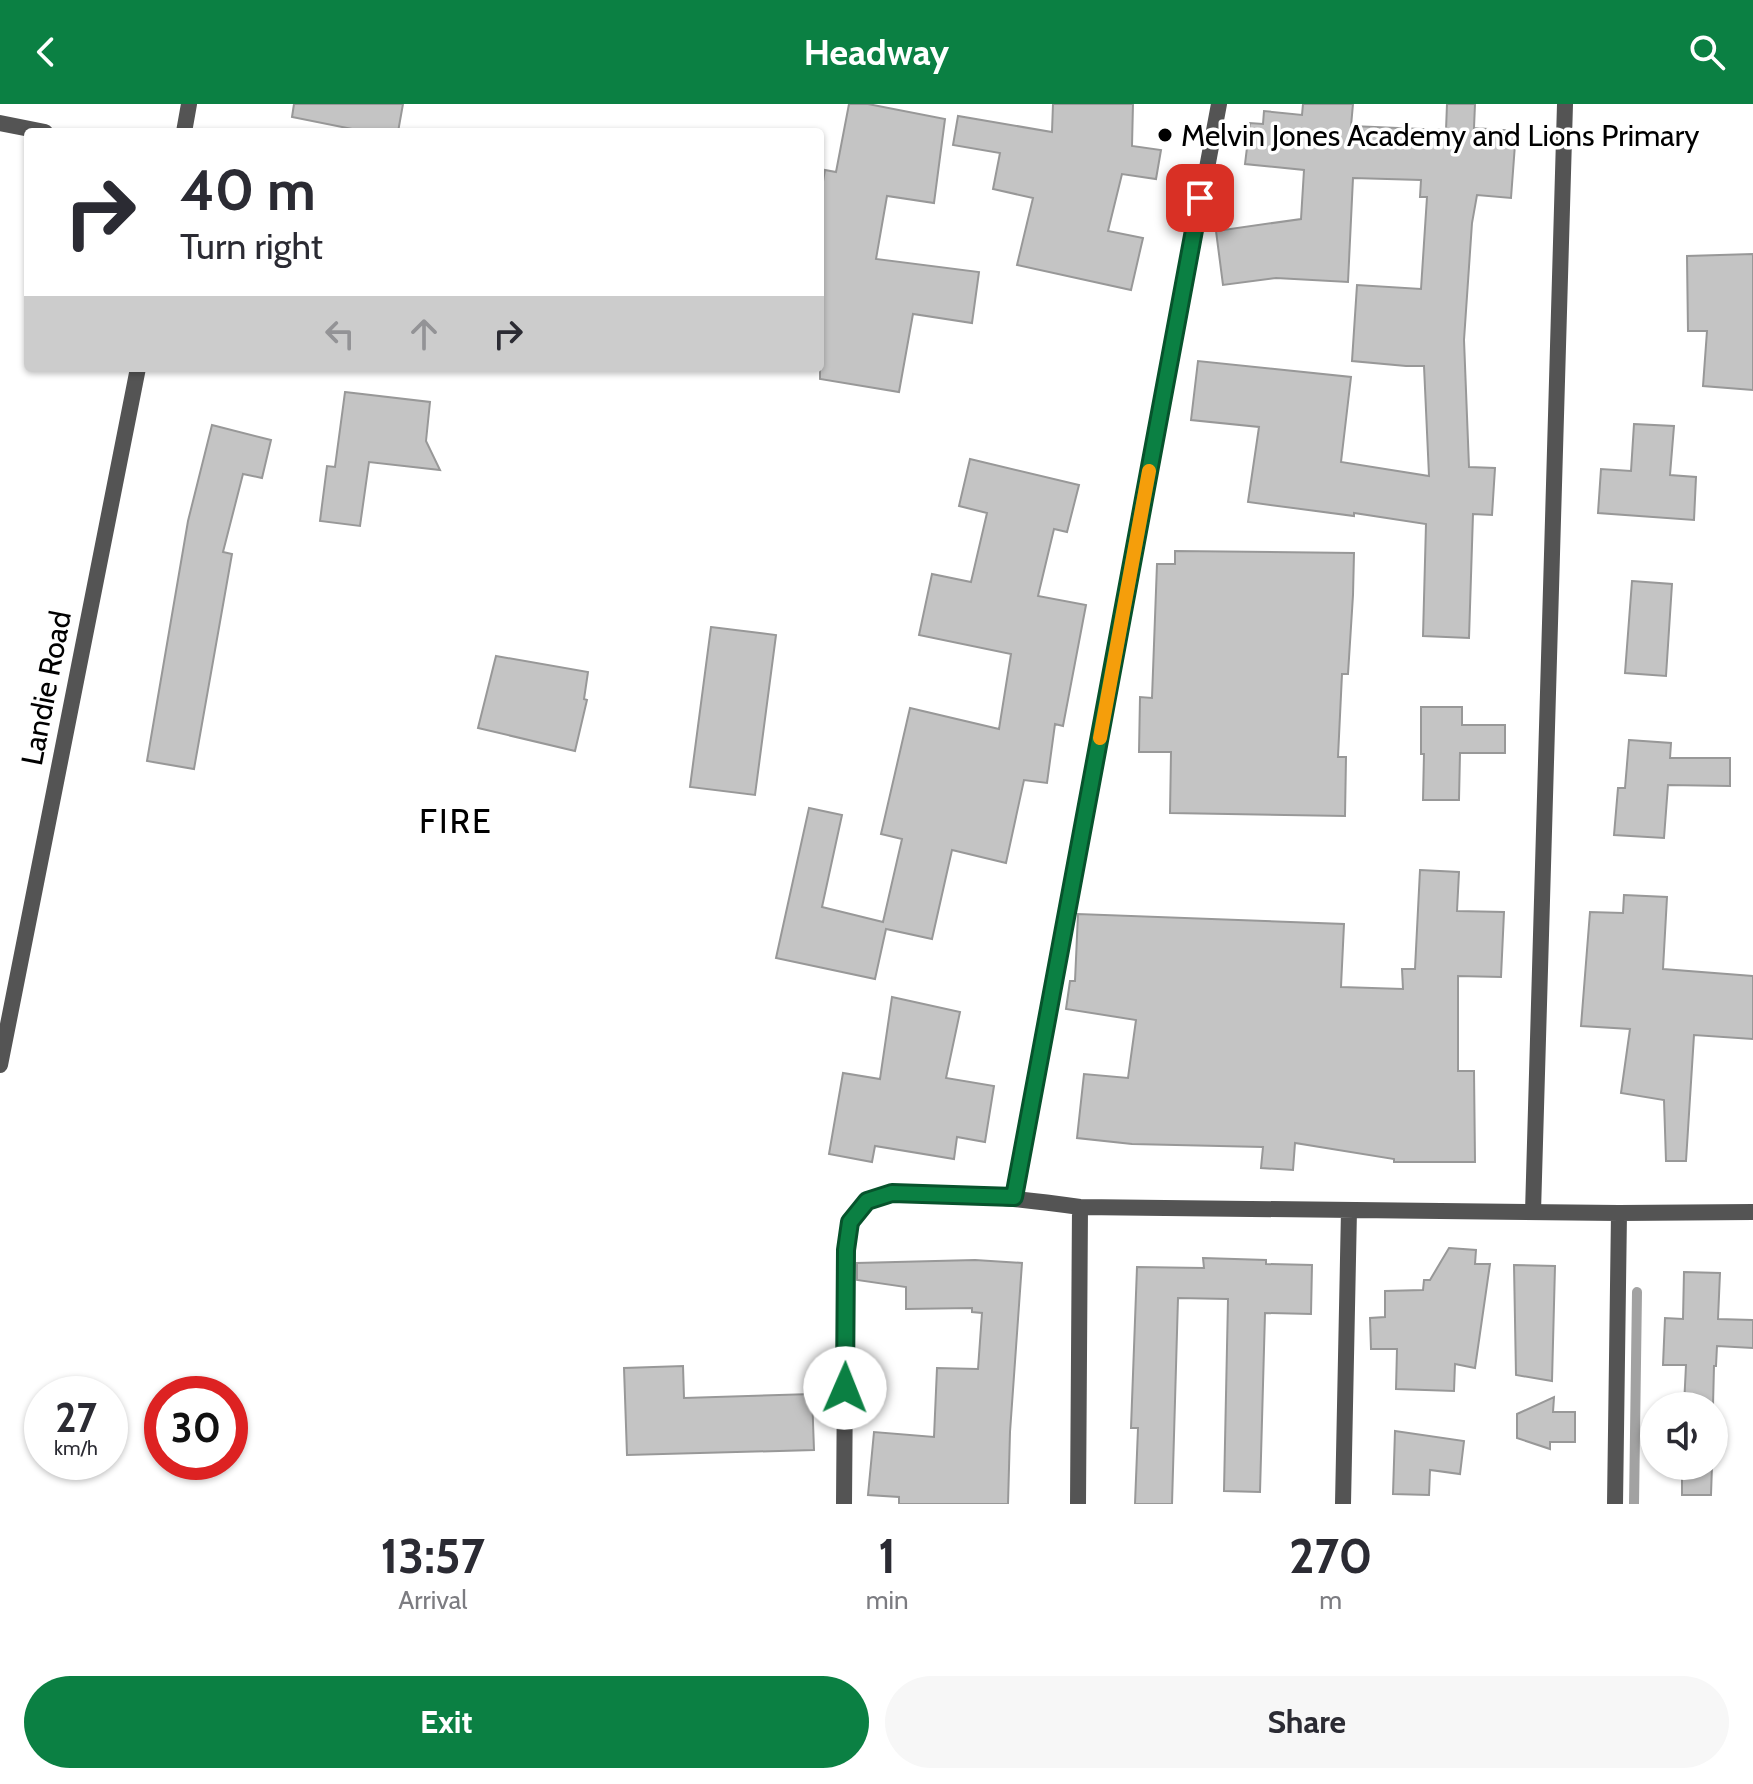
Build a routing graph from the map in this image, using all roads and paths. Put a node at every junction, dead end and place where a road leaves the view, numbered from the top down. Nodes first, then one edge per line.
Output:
1 (189, 104) edge
2 (1219, 104) edge
3 (1565, 104) edge
4 (0, 123) edge
5 (25, 128) edge
6 (185, 128) edge
7 (137, 372) edge
8 (0, 1065) edge
9 (1014, 1197) junction
10 (1080, 1207) junction
11 (1349, 1210) junction
12 (1533, 1212) junction
13 (1753, 1212) edge
14 (1619, 1213) junction
15 (844, 1504) edge
16 (1078, 1504) edge
17 (1343, 1504) edge
18 (1615, 1504) edge

1 - 6 street
2 - 9 street
3 - 12 street
4 - 5 street
7 - 8 street, Landie Road
9 - 10 street
9 - 15 street
10 - 11 street
10 - 16 street
11 - 12 street
11 - 17 street
12 - 14 street
13 - 14 street
14 - 18 street

